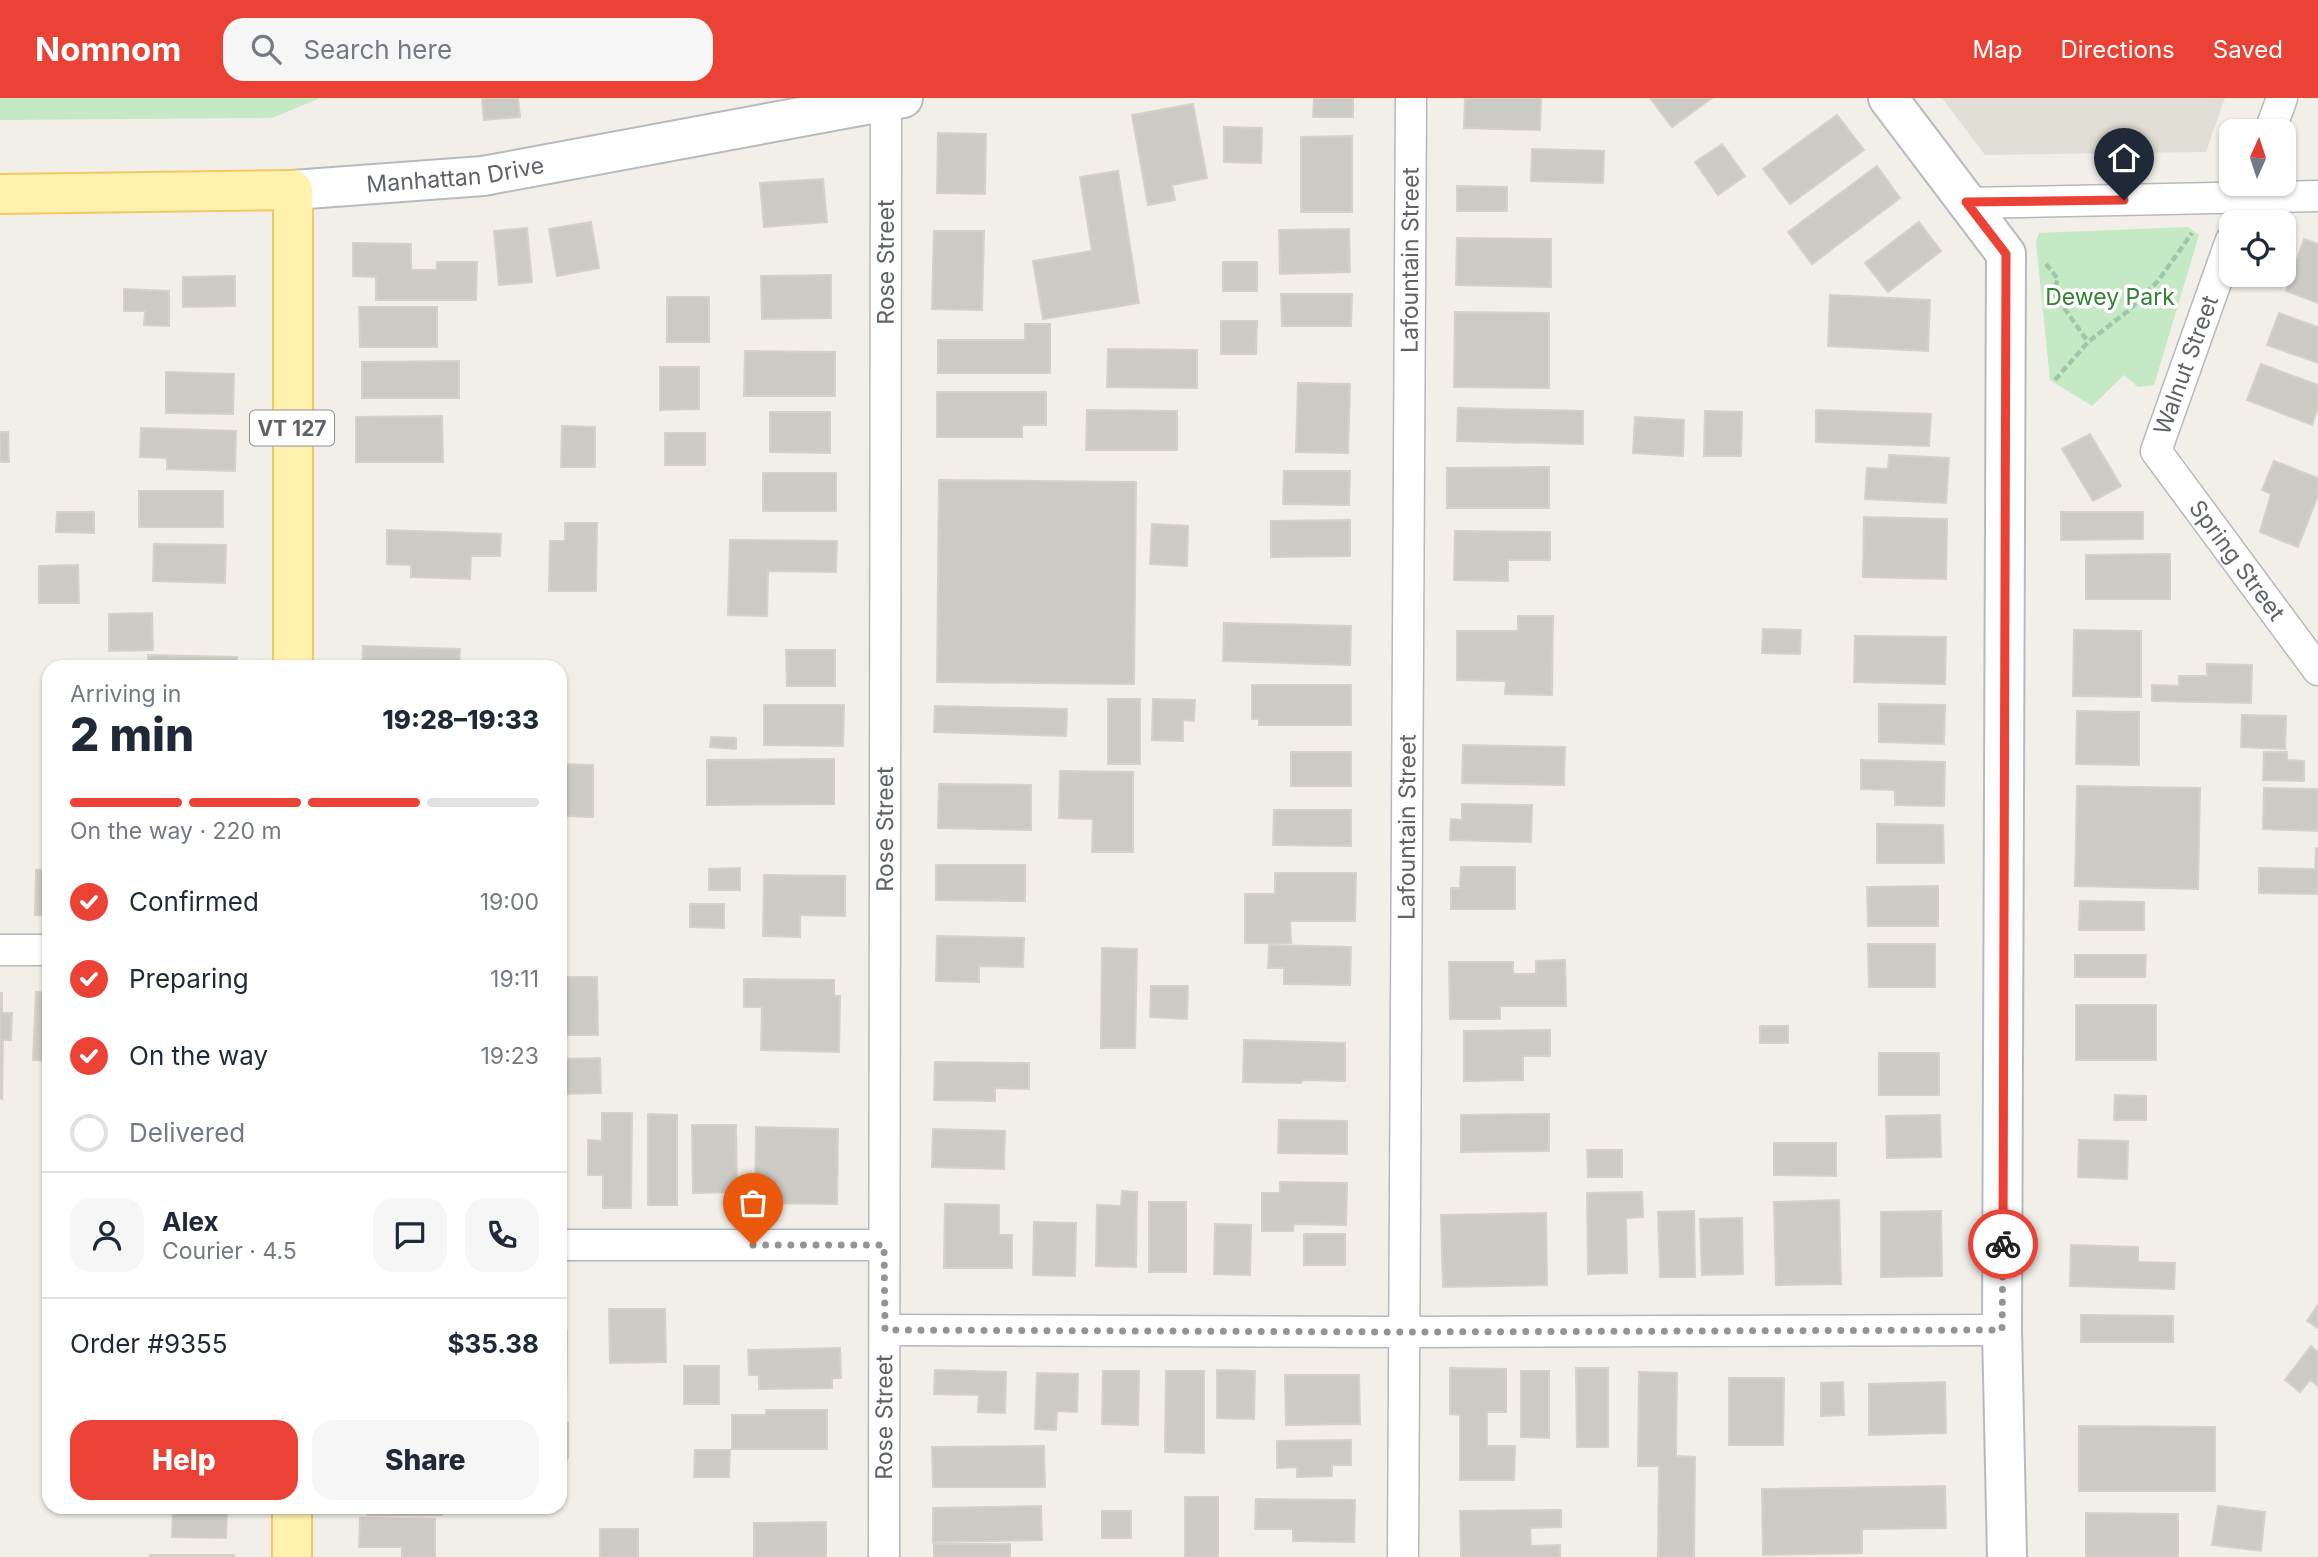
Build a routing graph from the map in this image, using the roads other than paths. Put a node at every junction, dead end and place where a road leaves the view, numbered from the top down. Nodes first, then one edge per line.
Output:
1 (1410, 98) edge
2 (1888, 98) edge
3 (2282, 98) edge
4 (894, 100) edge
5 (2274, 119) edge
6 (293, 190) junction
7 (0, 194) edge
8 (2318, 196) edge
9 (2245, 201) edge
10 (1966, 202) junction
11 (2219, 274) edge
12 (2156, 451) joint
13 (293, 660) edge
14 (2318, 670) edge
15 (0, 950) edge
16 (42, 950) edge
17 (567, 1245) edge
18 (884, 1245) junction
19 (885, 1330) junction
20 (2002, 1330) junction
21 (1403, 1332) junction
22 (292, 1514) edge
23 (292, 1557) edge
24 (884, 1557) edge
25 (1403, 1557) edge
26 (2007, 1557) edge

1 - 21 street, Lafountain Street
2 - 10 street
3 - 5 street
4 - 6 street, Manhattan Drive
4 - 18 street, Rose Street
6 - 7 main road, Manhattan Drive
6 - 13 main road, VT 127
8 - 9 street
9 - 10 street
10 - 20 street
11 - 12 street, Walnut Street
12 - 14 street, Spring Street
15 - 16 street
17 - 18 street
18 - 19 street, Rose Street
19 - 21 street
19 - 24 street, Rose Street
20 - 21 street
20 - 26 street
21 - 25 street, Lafountain Street
22 - 23 main road

